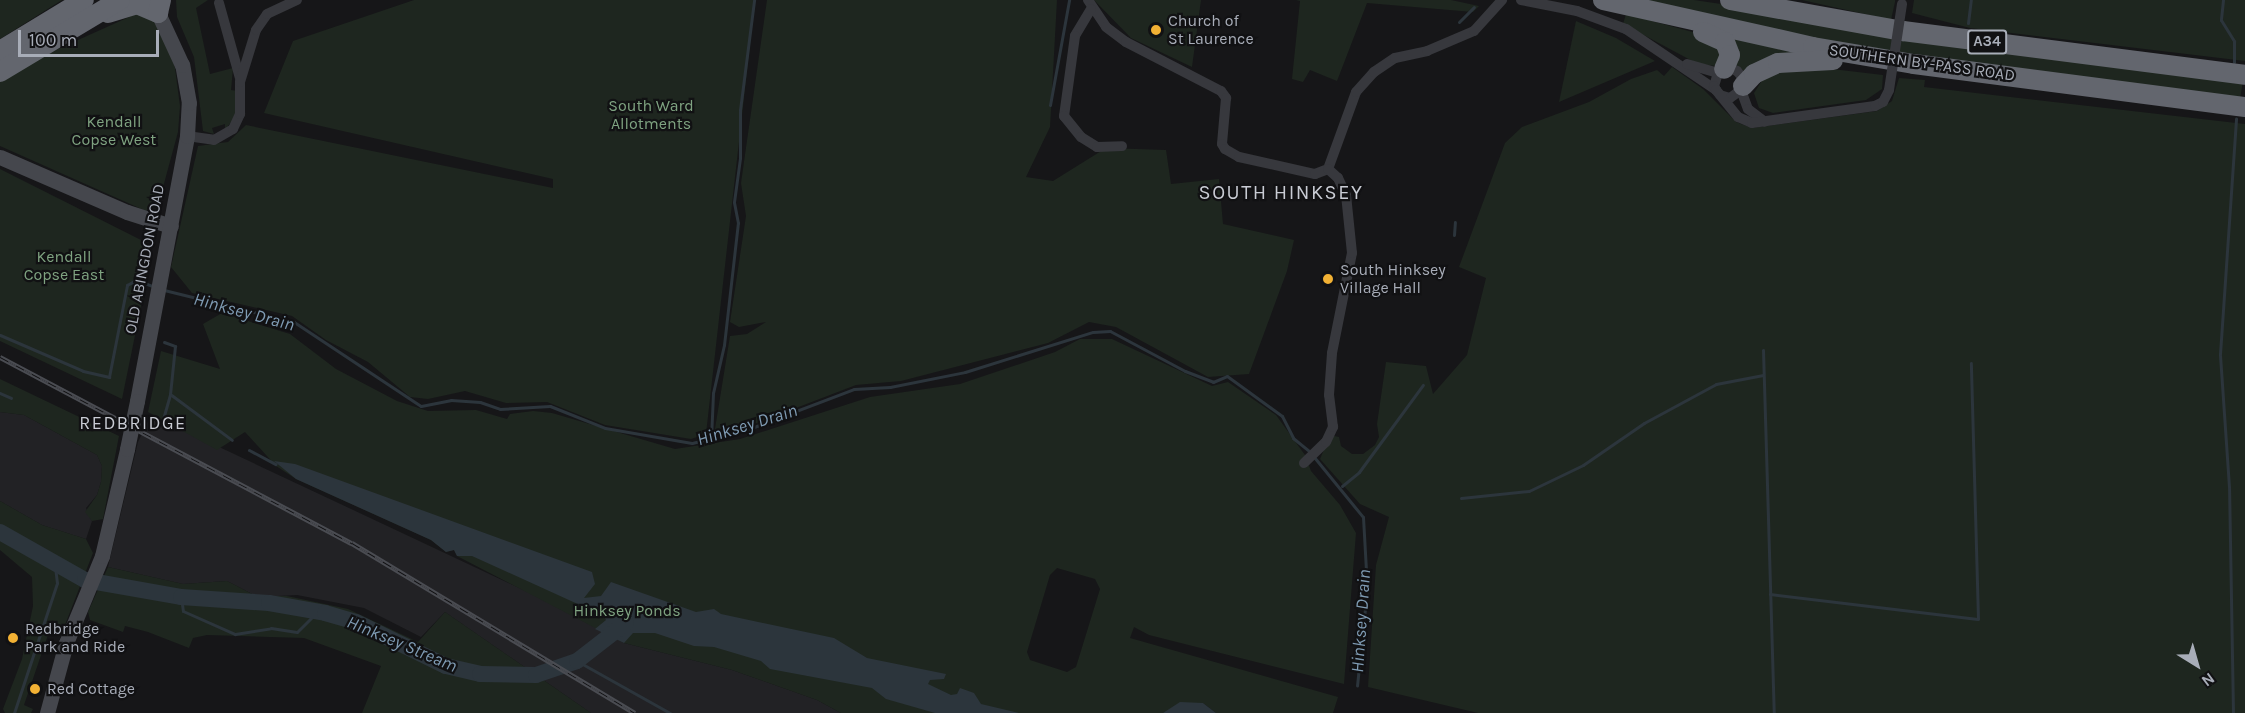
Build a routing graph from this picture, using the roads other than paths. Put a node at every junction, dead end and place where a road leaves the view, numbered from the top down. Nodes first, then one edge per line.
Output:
1 (84, 0) edge
2 (120, 0) edge
3 (297, 0) edge
4 (1502, 0) edge
5 (1521, 0) edge
6 (1603, 0) edge
7 (1730, 0) edge
8 (1769, 0) edge
9 (1902, 2) edge
10 (219, 3) dead end
11 (1090, 4) edge
12 (160, 6) edge
13 (1647, 10) junction
14 (1787, 11) junction
15 (83, 21) junction
16 (0, 51) edge
17 (1675, 59) junction
18 (1914, 64) junction
19 (1721, 71) junction
20 (0, 72) edge
21 (2245, 75) edge
22 (240, 82) junction
23 (1742, 88) junction
24 (1718, 93) junction
25 (2245, 107) edge
26 (1765, 122) junction
27 (187, 136) junction
28 (1116, 146) dead end
29 (0, 157) edge
30 (1328, 169) junction
31 (171, 226) junction
32 (1310, 458) dead end
33 (47, 713) edge

1 - 16 highway
2 - 15 highway
3 - 22 street
4 - 30 street
5 - 17 street
6 - 13 highway, SOUTHERN BY-PASS ROAD / A34
7 - 14 highway, SOUTHERN BY-PASS ROAD / A34
8 - 14 highway
9 - 26 street, bridge
10 - 22 street
11 - 28 street
11 - 30 street
12 - 15 highway
12 - 27 street, OLD ABINGDON ROAD
13 - 18 highway, SOUTHERN BY-PASS ROAD / A34
13 - 19 highway
14 - 21 highway, SOUTHERN BY-PASS ROAD / A34
15 - 20 highway
17 - 19 street
17 - 24 street
18 - 23 highway
18 - 25 highway, SOUTHERN BY-PASS ROAD / A34
19 - 23 street
19 - 24 street
22 - 27 street
23 - 24 street
23 - 26 street
24 - 26 street
27 - 31 street, OLD ABINGDON ROAD
29 - 31 street
30 - 32 street
31 - 33 street, OLD ABINGDON ROAD, bridge

